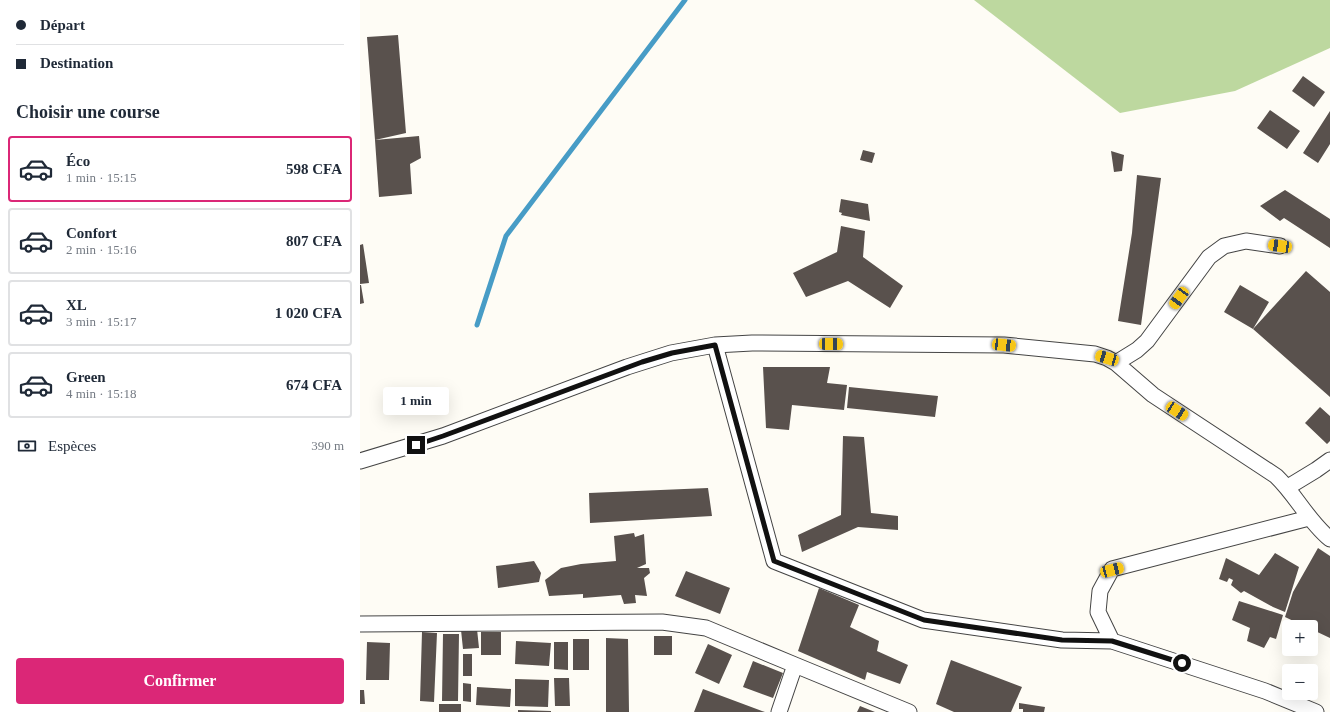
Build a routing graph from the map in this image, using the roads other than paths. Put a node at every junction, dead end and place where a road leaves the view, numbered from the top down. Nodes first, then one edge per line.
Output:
1 (1280, 246) dead end
2 (715, 345) junction
3 (1116, 363) junction
4 (1330, 460) edge
5 (360, 461) edge
6 (1288, 487) junction
7 (1309, 518) junction
8 (1330, 539) edge
9 (360, 624) edge
10 (1112, 641) junction
11 (795, 665) junction
12 (779, 712) edge
13 (909, 712) edge
14 (1316, 712) edge

1 - 3 street
2 - 3 street
2 - 5 street
2 - 10 street
3 - 6 street
4 - 6 street
6 - 7 street
7 - 8 street
7 - 10 street
9 - 11 street
10 - 14 street
11 - 12 street
11 - 13 street

